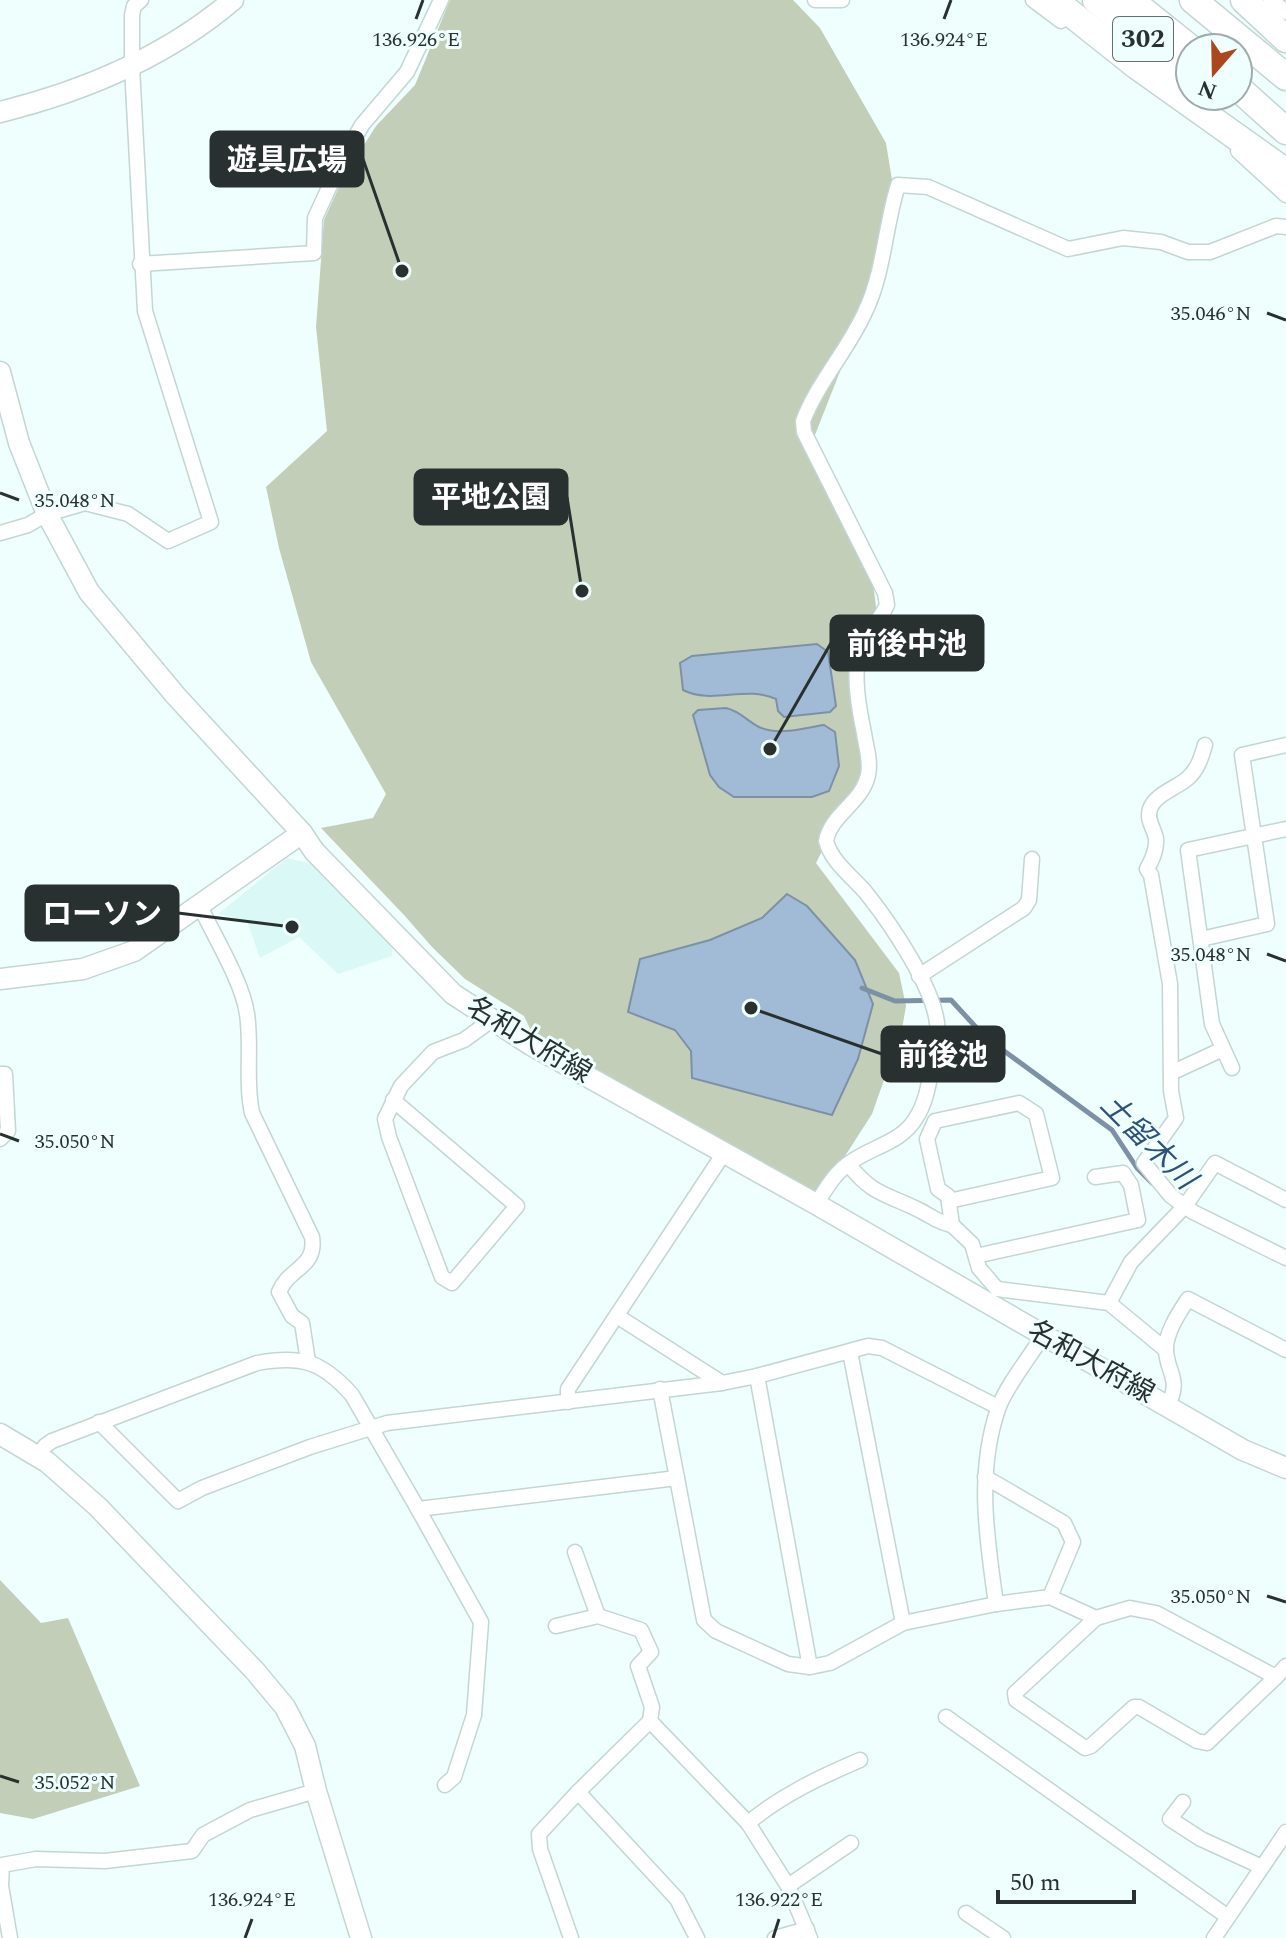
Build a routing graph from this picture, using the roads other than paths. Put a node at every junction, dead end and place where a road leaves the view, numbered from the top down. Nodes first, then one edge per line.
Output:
1 (141, 0) edge
2 (233, 0) edge
3 (441, 0) edge
4 (815, 0) edge
5 (842, 0) edge
6 (1033, 0) edge
7 (1054, 0) edge
8 (1096, 0) edge
9 (1130, 0) edge
10 (1193, 0) edge
11 (1203, 0) edge
12 (1244, 0) edge
13 (1174, 35) edge
14 (1286, 39) edge
15 (1174, 65) edge
16 (132, 67) junction
17 (1286, 69) edge
18 (1286, 77) edge
19 (1254, 102) edge
20 (0, 112) edge
21 (1229, 112) edge
22 (1286, 131) edge
23 (1286, 162) edge
24 (1286, 172) edge
25 (1286, 195) edge
26 (1286, 227) edge
27 (140, 264) junction
28 (0, 372) edge
29 (47, 514) junction
30 (0, 533) edge
31 (1205, 745) dead end
32 (1286, 745) edge
33 (1286, 829) edge
34 (302, 833) junction
35 (1253, 835) junction
36 (1032, 859) dead end
37 (200, 906) junction
38 (1201, 939) junction
39 (919, 976) junction
40 (0, 979) edge
41 (493, 1019) junction
42 (1223, 1049) junction
43 (1232, 1068) dead end
44 (1171, 1073) junction
45 (0, 1074) edge
46 (393, 1100) junction
47 (0, 1139) edge
48 (724, 1153) junction
49 (848, 1164) junction
50 (1095, 1177) dead end
51 (1286, 1200) edge
52 (949, 1201) junction
53 (816, 1204) junction
54 (1185, 1206) junction
55 (952, 1225) junction
56 (976, 1256) junction
57 (1286, 1258) edge
58 (1109, 1303) junction
59 (617, 1316) junction
60 (1043, 1336) junction
61 (1166, 1350) junction
62 (1286, 1350) edge
63 (850, 1352) junction
64 (308, 1361) junction
65 (757, 1376) junction
66 (722, 1383) junction
67 (660, 1389) junction
68 (568, 1402) junction
69 (1168, 1406) junction
70 (998, 1407) junction
71 (99, 1422) junction
72 (370, 1427) junction
73 (0, 1434) edge
74 (38, 1457) junction
75 (1286, 1468) edge
76 (985, 1477) junction
77 (677, 1478) junction
78 (418, 1509) junction
79 (575, 1552) dead end
80 (1050, 1597) junction
81 (996, 1604) junction
82 (598, 1616) junction
83 (1096, 1618) junction
84 (903, 1623) junction
85 (556, 1626) dead end
86 (810, 1667) junction
87 (1281, 1672) edge
88 (946, 1717) dead end
89 (650, 1721) junction
90 (860, 1760) dead end
91 (445, 1785) dead end
92 (316, 1791) junction
93 (578, 1792) junction
94 (1183, 1802) dead end
95 (748, 1823) junction
96 (1286, 1832) edge
97 (851, 1843) dead end
98 (1262, 1867) junction
99 (788, 1886) junction
100 (966, 1913) dead end
101 (1228, 1917) junction
102 (808, 1934) edge
103 (1218, 1936) edge
104 (10, 1938) edge
105 (361, 1938) edge
106 (571, 1938) edge
107 (697, 1938) edge
108 (775, 1938) edge
109 (1003, 1938) edge

1 - 16 street
2 - 16 main road
3 - 27 street
4 - 5 street
6 - 25 street
7 - 24 highway
8 - 15 highway, 302
9 - 13 highway
10 - 18 highway
11 - 17 highway, 302
12 - 14 highway
16 - 20 main road
16 - 27 street
19 - 22 highway
21 - 23 highway
26 - 39 street
27 - 29 street
28 - 29 main road, 名和大府線
29 - 30 street
29 - 34 main road, 名和大府線
31 - 44 street
32 - 35 street
33 - 35 street
34 - 37 main road
34 - 41 main road, 名和大府線
35 - 38 street
35 - 38 street
36 - 39 street
37 - 40 main road
37 - 64 street
38 - 42 street
39 - 49 street
41 - 46 street
41 - 48 main road, 名和大府線
42 - 43 street
42 - 44 street
44 - 54 street
45 - 47 street
46 - 46 street
48 - 53 main road, 名和大府線
48 - 59 street
49 - 53 street
49 - 55 street
50 - 56 street
51 - 54 street
52 - 52 street
52 - 55 street
53 - 60 main road, 名和大府線
54 - 57 street
54 - 58 street
55 - 56 street
56 - 58 street
58 - 61 street
59 - 66 street
59 - 68 street
60 - 69 main road, 名和大府線
60 - 70 street
61 - 62 street
61 - 69 street
63 - 65 street
63 - 70 street
63 - 84 street
64 - 71 street
64 - 72 street
65 - 66 street
65 - 86 street
66 - 67 street
67 - 68 street
67 - 77 street
68 - 72 street
69 - 75 main road, 名和大府線
70 - 76 street
71 - 72 street
71 - 74 street
72 - 78 street
73 - 74 main road
74 - 92 main road
76 - 80 street
76 - 81 street
77 - 78 street
77 - 86 street
78 - 91 street
79 - 82 street
80 - 81 street
80 - 83 street
81 - 84 street
82 - 85 street
82 - 89 street
83 - 87 street
83 - 87 street
84 - 86 street
88 - 101 street
89 - 93 street
89 - 95 street
90 - 95 street
92 - 104 street
92 - 105 main road
93 - 106 street
93 - 107 street
94 - 98 street
95 - 99 street
96 - 98 street
97 - 99 street
98 - 101 street
99 - 102 street
100 - 109 street
101 - 103 street
102 - 108 street

